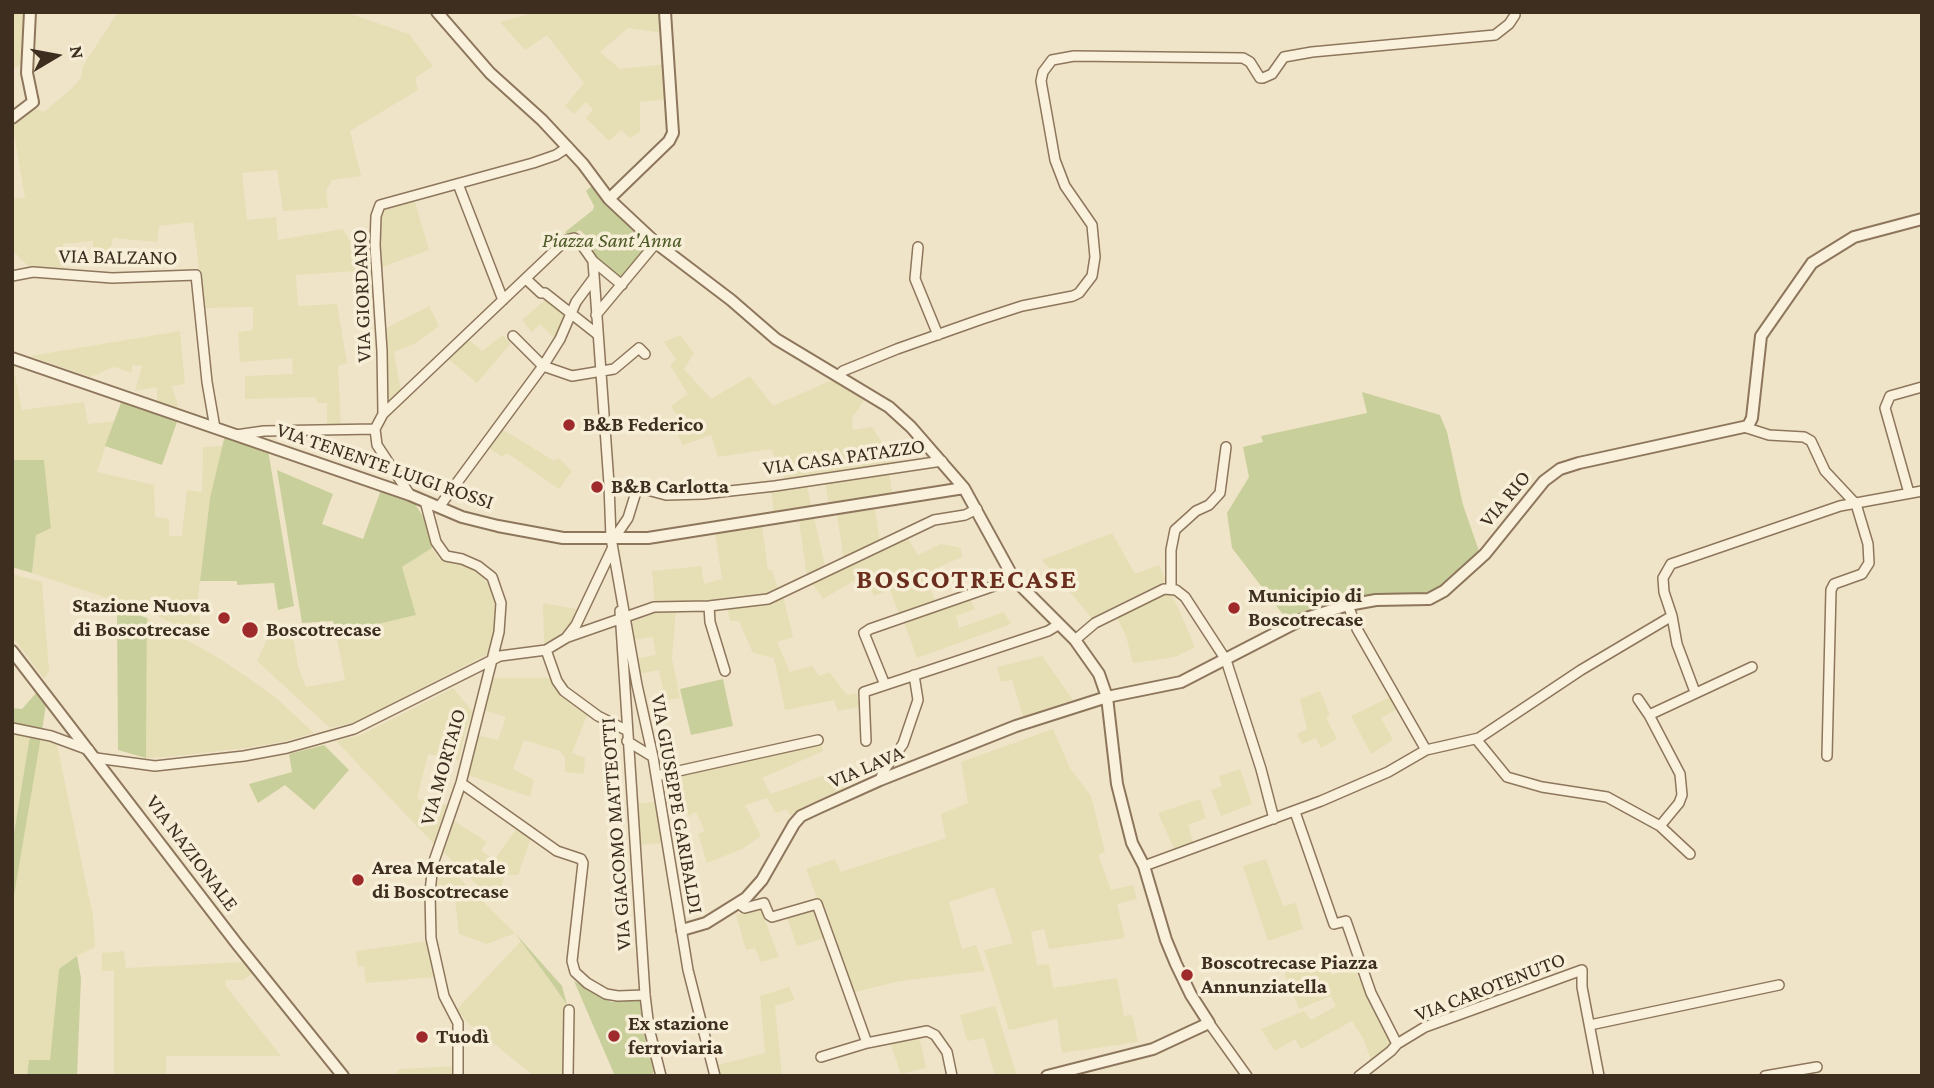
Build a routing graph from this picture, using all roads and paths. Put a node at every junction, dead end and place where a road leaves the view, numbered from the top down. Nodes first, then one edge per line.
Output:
1 (30, 12) edge
2 (437, 12) edge
3 (665, 12) edge
4 (1515, 15) dead end
5 (12, 118) edge
6 (568, 147) junction
7 (458, 184) junction
8 (609, 199) junction
9 (1922, 219) edge
10 (656, 243) junction
11 (918, 247) dead end
12 (593, 261) junction
13 (12, 276) edge
14 (526, 279) junction
15 (593, 279) junction
16 (622, 285) junction
17 (503, 300) junction
18 (570, 313) junction
19 (596, 315) junction
20 (597, 334) junction
21 (938, 335) junction
22 (513, 336) dead end
23 (645, 354) dead end
24 (12, 358) edge
25 (543, 366) junction
26 (601, 372) junction
27 (838, 376) junction
28 (1922, 387) edge
29 (383, 414) junction
30 (215, 428) junction
31 (1745, 428) junction
32 (375, 429) junction
33 (236, 435) junction
34 (1226, 447) dead end
35 (942, 461) junction
36 (964, 488) junction
37 (1922, 491) edge
38 (1909, 493) junction
39 (410, 495) junction
40 (425, 501) junction
41 (1855, 503) junction
42 (439, 507) junction
43 (977, 509) junction
44 (613, 541) junction
45 (1014, 579) junction
46 (1171, 589) junction
47 (1348, 605) junction
48 (709, 606) junction
49 (1672, 616) junction
50 (622, 617) junction
51 (1058, 625) junction
52 (566, 638) junction
53 (1074, 640) junction
54 (546, 650) junction
55 (12, 651) edge
56 (491, 660) junction
57 (1226, 660) junction
58 (1752, 667) dead end
59 (724, 671) dead end
60 (914, 675) junction
61 (885, 685) junction
62 (1695, 692) junction
63 (1107, 696) junction
64 (1638, 699) dead end
65 (1649, 715) junction
66 (12, 728) edge
67 (626, 730) junction
68 (1476, 739) junction
69 (818, 740) dead end
70 (626, 741) junction
71 (866, 741) dead end
72 (1426, 750) junction
73 (93, 754) junction
74 (1827, 756) dead end
75 (653, 757) junction
76 (656, 776) junction
77 (880, 780) junction
78 (461, 783) junction
79 (1294, 812) junction
80 (1275, 819) junction
81 (1660, 826) junction
82 (1690, 854) dead end
83 (1144, 866) junction
84 (738, 903) junction
85 (682, 930) junction
86 (1779, 985) dead end
87 (645, 995) junction
88 (569, 1010) dead end
89 (1209, 1023) junction
90 (1590, 1025) junction
91 (867, 1043) junction
92 (1397, 1044) junction
93 (821, 1057) dead end
94 (1817, 1067) dead end
95 (343, 1076) edge
96 (458, 1076) edge
97 (568, 1076) edge
98 (661, 1076) edge
99 (715, 1076) edge
100 (952, 1076) edge
101 (1047, 1076) edge
102 (1247, 1076) edge
103 (1359, 1076) edge
104 (1599, 1076) edge
105 (1765, 1076) edge

1 - 5 street
2 - 6 street
3 - 8 street
4 - 21 street
6 - 7 street, VIA GIORDANO
6 - 8 street
7 - 17 street
7 - 29 street, VIA GIORDANO
8 - 10 street
9 - 31 street
10 - 16 street
10 - 27 street
11 - 21 street
12 - 14 street
12 - 15 street
12 - 16 street
13 - 30 street, VIA BALZANO
14 - 17 street
14 - 18 street
15 - 18 street
15 - 19 street
16 - 19 street
17 - 29 street
18 - 20 street
18 - 25 street
19 - 20 street
20 - 26 street
21 - 27 street
22 - 25 street
23 - 26 street
24 - 30 street, VIA TENENTE LUIGI ROSSI
25 - 26 street
25 - 42 street
26 - 44 street
27 - 35 street
28 - 38 street
29 - 32 street
30 - 33 street, VIA TENENTE LUIGI ROSSI
31 - 41 street
31 - 47 street, VIA RIO
32 - 33 street
32 - 39 street
33 - 39 street, VIA TENENTE LUIGI ROSSI
34 - 46 street
35 - 36 street
35 - 44 street, VIA CASA PATAZZO
36 - 43 street
36 - 44 street, VIA TENENTE LUIGI ROSSI
37 - 38 street
38 - 41 street
39 - 40 street, VIA TENENTE LUIGI ROSSI
40 - 42 street, VIA TENENTE LUIGI ROSSI
40 - 56 street, VIA MORTAIO
41 - 49 street
41 - 74 street
42 - 44 street, VIA TENENTE LUIGI ROSSI
43 - 45 street
43 - 48 street
44 - 50 street, VIA GIACOMO MATTEOTTI
44 - 52 street
45 - 51 street
45 - 61 street
46 - 53 street
46 - 57 street
47 - 57 street, VIA RIO
47 - 72 street
48 - 50 street
48 - 59 street
49 - 62 street
49 - 68 street
50 - 52 street
50 - 67 street, VIA GIACOMO MATTEOTTI
50 - 75 street, VIA GIUSEPPE GARIBALDI
51 - 53 street
51 - 60 street
52 - 54 street
53 - 63 street
54 - 56 street
54 - 67 street
55 - 73 street, VIA NAZIONALE
56 - 73 street
56 - 78 street, VIA MORTAIO
57 - 63 street, VIA RIO
57 - 80 street
58 - 62 street
60 - 61 street
60 - 77 street
61 - 71 street
62 - 65 street
63 - 77 street, VIA LAVA
63 - 83 street
64 - 65 street
65 - 81 street
66 - 73 street
67 - 70 street, VIA GIACOMO MATTEOTTI
68 - 72 street
68 - 81 street
69 - 76 street
70 - 75 street
70 - 87 street, VIA GIACOMO MATTEOTTI
72 - 79 street
73 - 95 street, VIA NAZIONALE
75 - 76 street, VIA GIUSEPPE GARIBALDI
76 - 85 street, VIA GIUSEPPE GARIBALDI
77 - 84 street, VIA LAVA
78 - 87 street
78 - 96 street, VIA MORTAIO
79 - 80 street
79 - 92 street
80 - 83 street
81 - 82 street
83 - 89 street
84 - 85 street, VIA LAVA
84 - 91 street
85 - 99 street, VIA GIUSEPPE GARIBALDI
86 - 90 street
87 - 98 street, VIA GIACOMO MATTEOTTI
88 - 97 street
89 - 101 street
89 - 102 street
90 - 92 street, VIA CAROTENUTO
90 - 104 street, VIA CAROTENUTO
91 - 93 street
91 - 100 street
92 - 103 street, VIA CAROTENUTO
94 - 105 street

